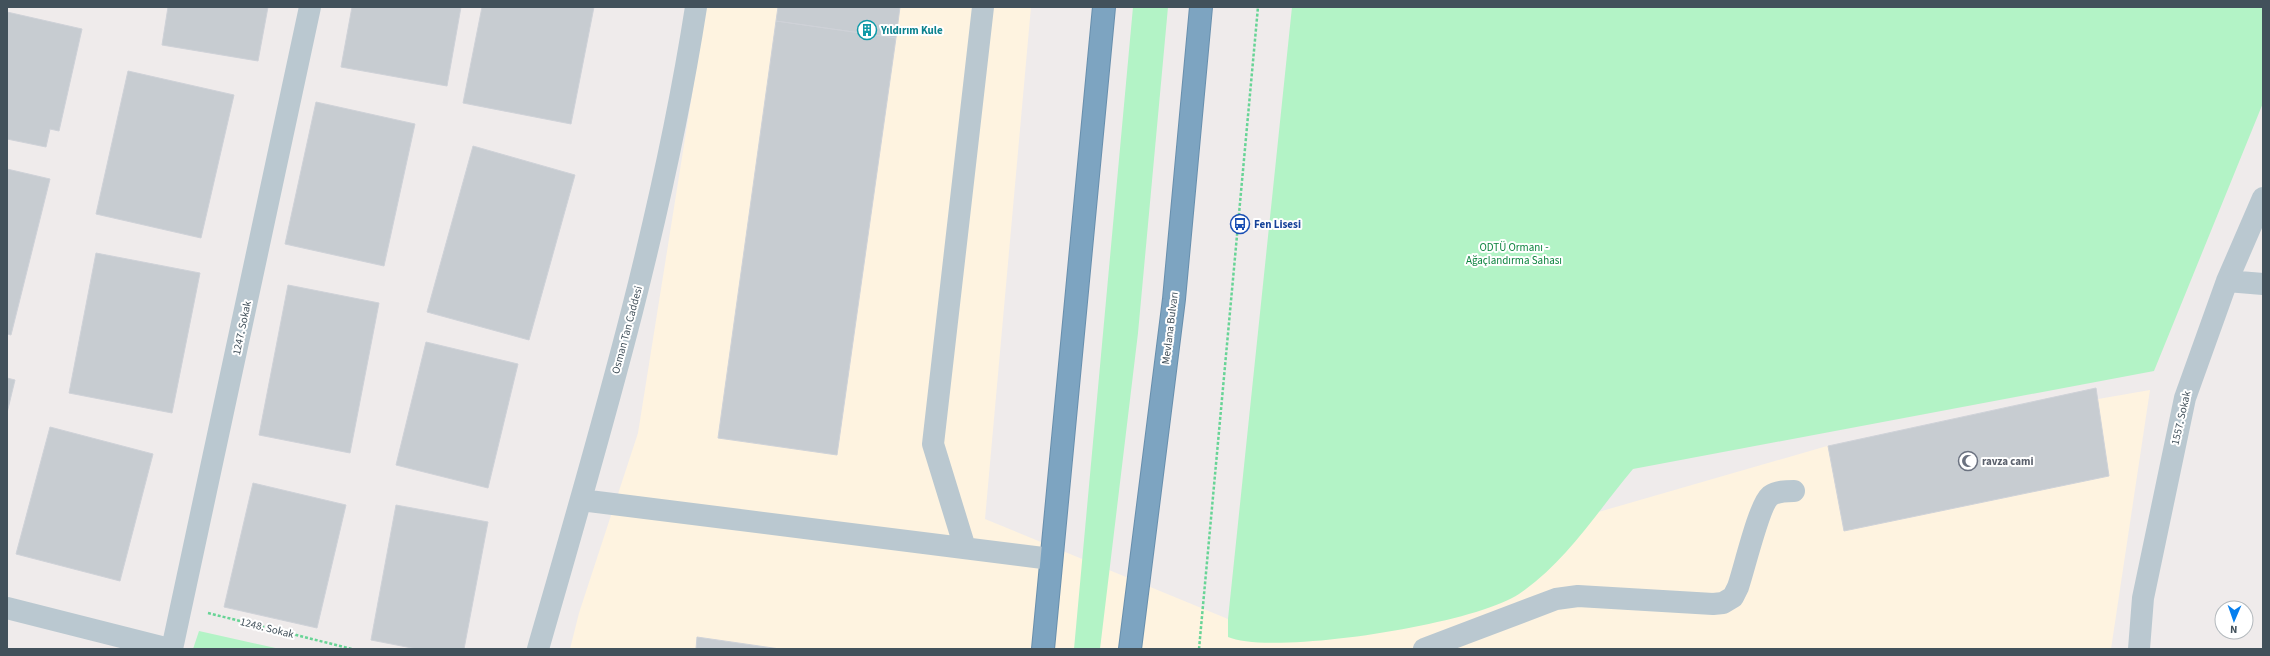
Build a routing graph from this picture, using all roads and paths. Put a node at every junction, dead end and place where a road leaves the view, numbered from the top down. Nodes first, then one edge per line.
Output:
1 (310, 7) edge
2 (696, 7) edge
3 (983, 7) edge
4 (1104, 7) edge
5 (1201, 7) edge
6 (1258, 7) edge
7 (2263, 198) edge
8 (2227, 281) junction
9 (2263, 284) edge
10 (1794, 490) dead end
11 (581, 500) junction
12 (965, 548) junction
13 (1051, 558) junction
14 (182, 607) junction
15 (7, 608) edge
16 (169, 649) edge
17 (172, 649) edge
18 (352, 649) edge
19 (538, 649) edge
20 (1043, 649) edge
21 (1130, 649) edge
22 (1198, 649) edge
23 (1424, 649) edge
24 (2139, 649) edge

1 - 14 street, 1247. Sokak
2 - 11 street, Osman Tan Caddesi
3 - 12 street
4 - 13 highway
5 - 21 highway, Mevlana Bulvarı
6 - 22 path
7 - 8 street, 1557. Sokak
8 - 9 street
8 - 24 street, 1557. Sokak
10 - 23 street
11 - 12 street
11 - 19 street, Osman Tan Caddesi
12 - 13 street
13 - 20 highway
14 - 17 street, 1247. Sokak
14 - 18 path, 1248. Sokak
15 - 16 street

